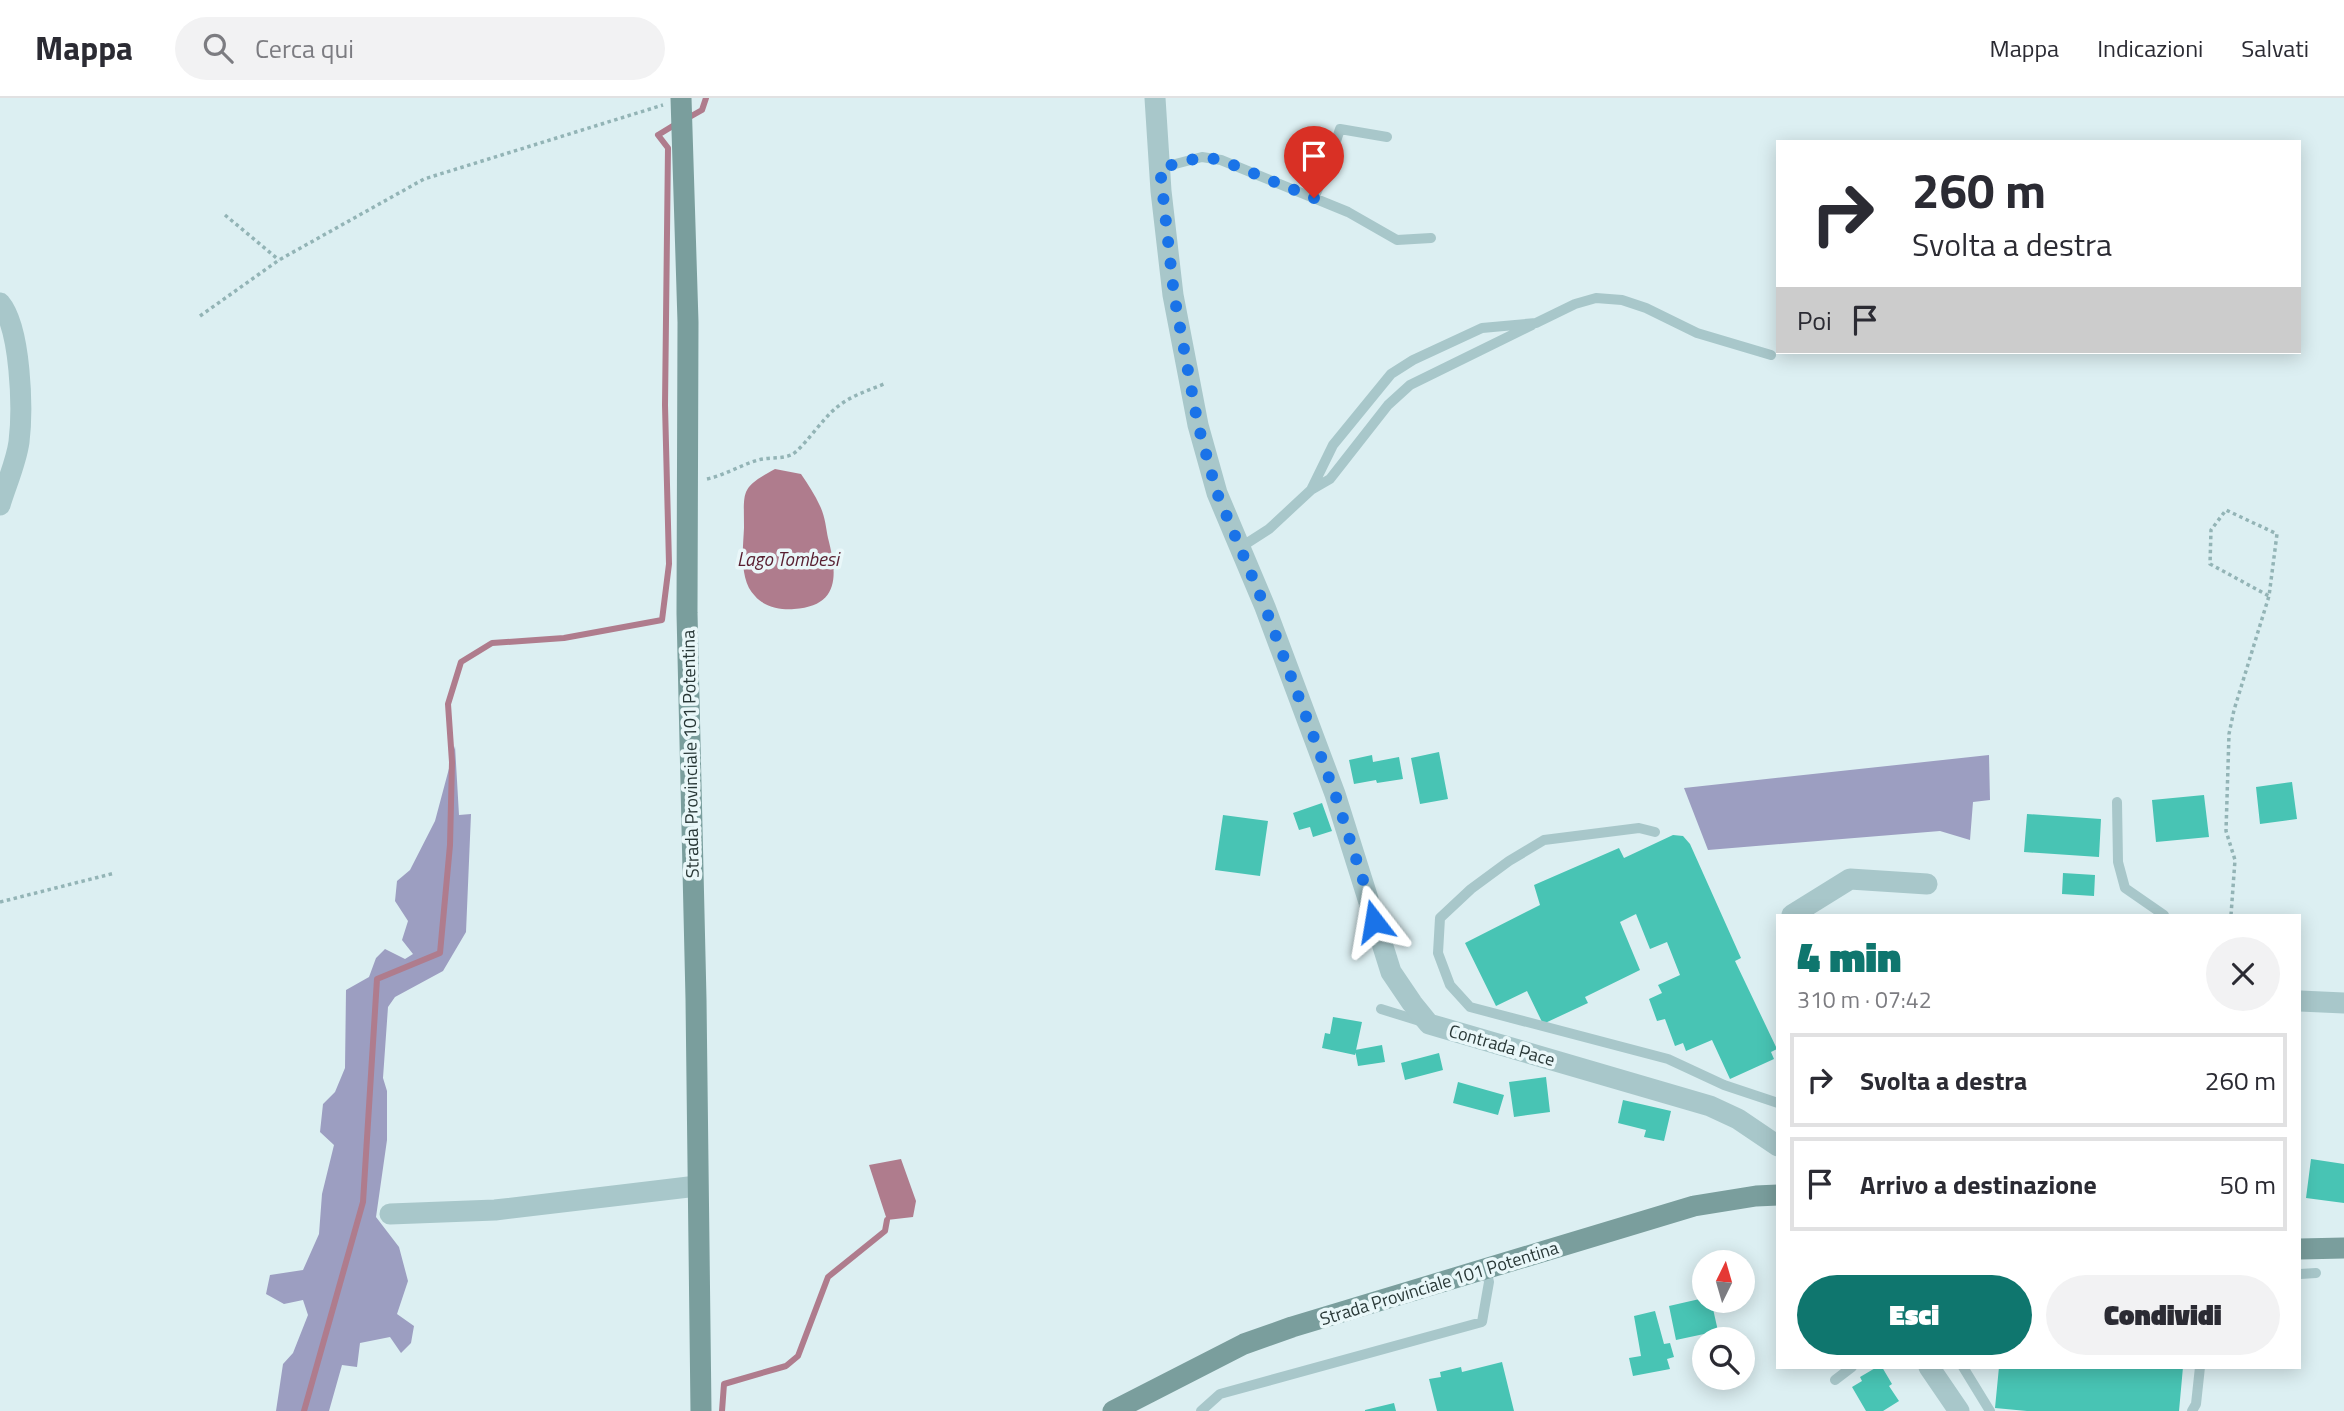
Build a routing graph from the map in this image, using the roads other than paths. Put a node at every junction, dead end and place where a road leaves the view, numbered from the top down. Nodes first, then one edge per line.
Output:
1 (1155, 98) edge
2 (682, 103) edge
3 (1387, 137) dead end
4 (1160, 168) junction
5 (1314, 198) junction
6 (1432, 238) dead end
7 (0, 303) edge
8 (1536, 323) junction
9 (1771, 355) dead end
10 (1311, 490) junction
11 (0, 505) edge
12 (1241, 547) junction
13 (2117, 802) dead end
14 (1656, 832) dead end
15 (1927, 884) dead end
16 (1794, 914) edge
17 (2163, 914) edge
18 (2301, 1001) edge
19 (2344, 1003) edge
20 (1381, 1009) dead end
21 (1429, 1024) junction
22 (1776, 1102) edge
23 (1776, 1145) edge
24 (698, 1186) junction
25 (1776, 1195) edge
26 (390, 1214) dead end
27 (2301, 1248) edge
28 (2344, 1248) edge
29 (1486, 1269) junction
30 (2316, 1273) dead end
31 (2301, 1274) edge
32 (1849, 1369) edge
33 (1930, 1369) edge
34 (1964, 1369) edge
35 (2200, 1369) edge
36 (1835, 1380) dead end
37 (701, 1411) edge
38 (1113, 1411) edge
39 (1201, 1411) edge
40 (1959, 1411) edge
41 (1990, 1411) edge
42 (2192, 1411) edge

1 - 4 street, Contrada Pace
2 - 24 main road, Strada Provinciale 101 Potentina
3 - 5 lane
4 - 5 lane
4 - 12 street, Contrada Pace
5 - 6 lane
7 - 11 street
8 - 9 lane
8 - 10 lane
8 - 10 lane
10 - 12 lane
12 - 21 street, Contrada Pace
13 - 17 lane
14 - 22 lane
15 - 16 street
18 - 19 street
20 - 21 lane
21 - 23 street, Contrada Pace
24 - 26 street
24 - 37 main road, Strada Provinciale 101 Potentina
25 - 29 main road, Strada Provinciale 101 Potentina
27 - 28 main road
29 - 38 main road, Strada Provinciale 101 Potentina
29 - 39 lane
30 - 31 lane
32 - 36 lane
33 - 40 street
34 - 41 lane
35 - 42 lane

